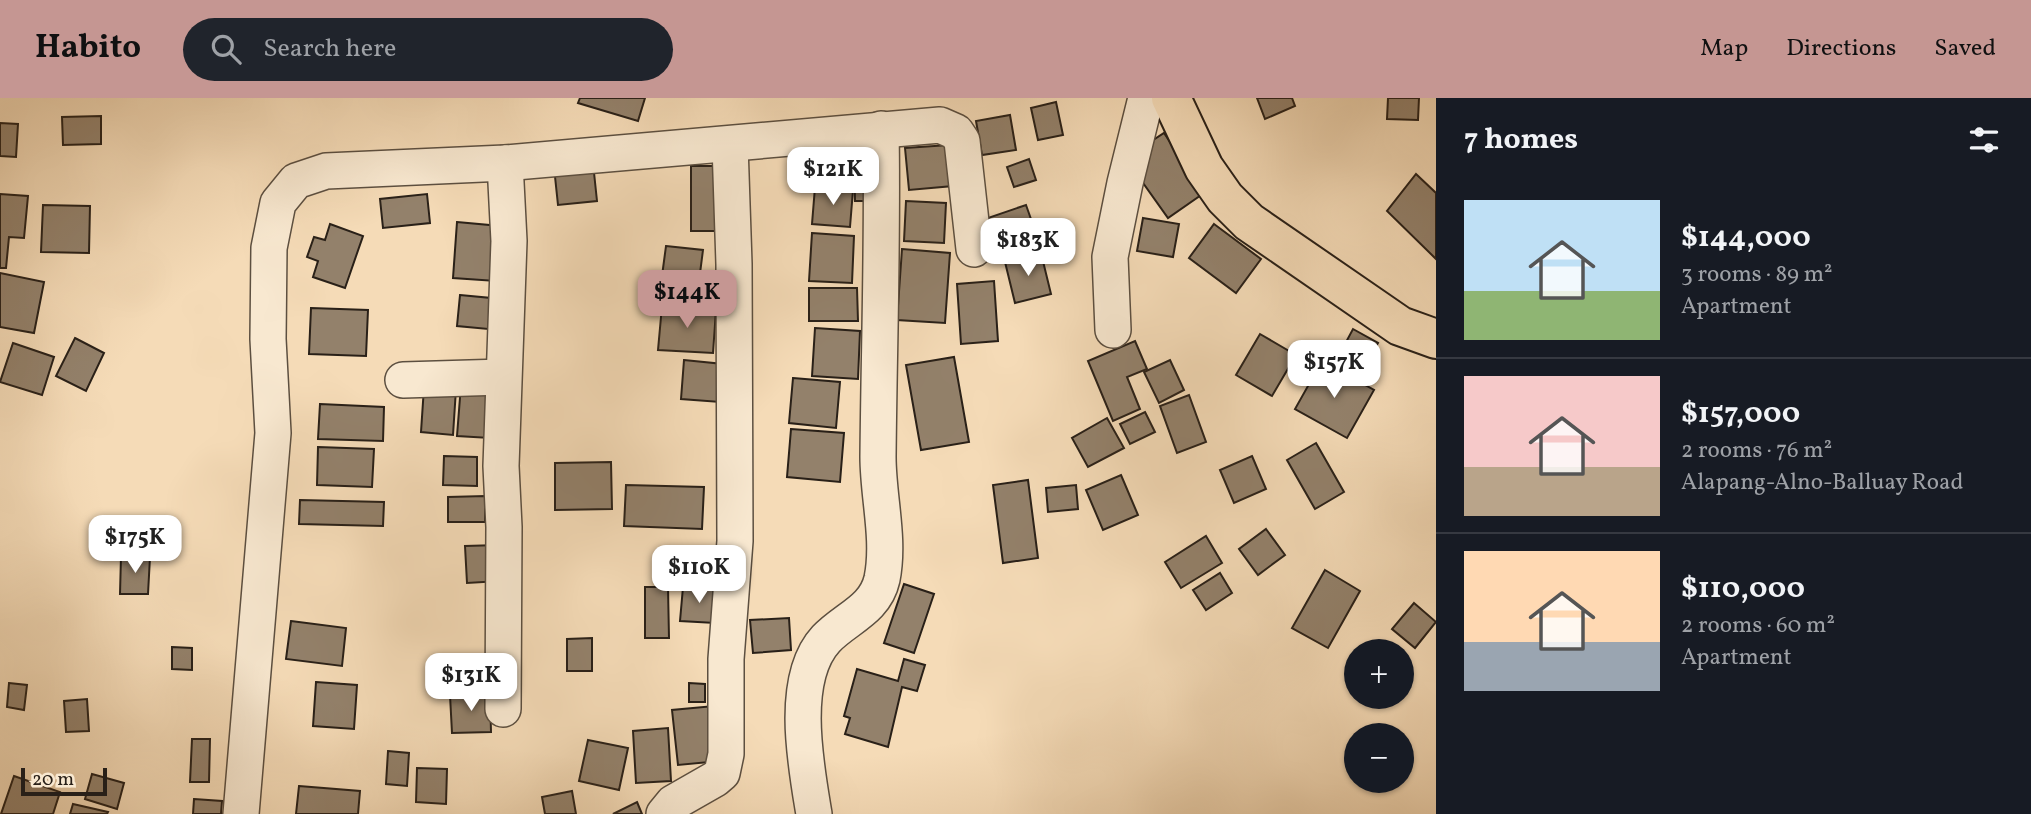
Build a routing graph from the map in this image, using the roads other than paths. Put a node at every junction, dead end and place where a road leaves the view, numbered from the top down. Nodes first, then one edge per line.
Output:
1 (1146, 98) edge
2 (1171, 98) edge
3 (881, 129) junction
4 (730, 145) junction
5 (505, 163) junction
6 (974, 249) dead end
7 (1113, 330) dead end
8 (1436, 339) edge
9 (503, 376) junction
10 (403, 380) dead end
11 (503, 709) dead end
12 (241, 814) edge
13 (664, 814) edge
14 (814, 814) edge

1 - 7 street
2 - 8 main road
3 - 4 street
3 - 6 street
3 - 14 street
4 - 5 street
4 - 13 street
5 - 9 street
5 - 12 street
9 - 10 street
9 - 11 street

